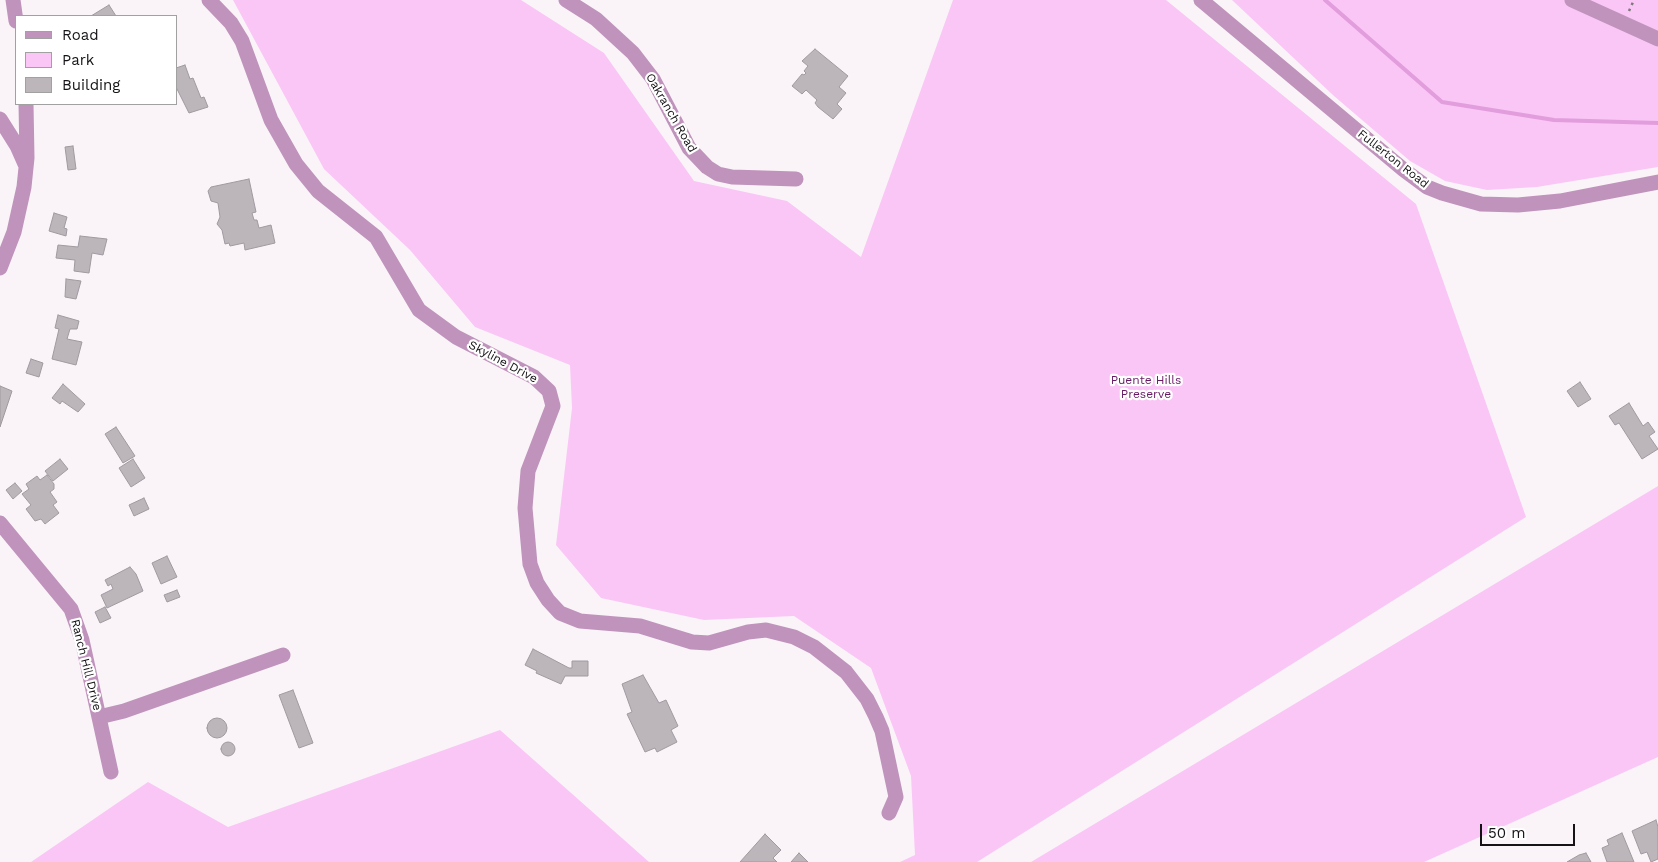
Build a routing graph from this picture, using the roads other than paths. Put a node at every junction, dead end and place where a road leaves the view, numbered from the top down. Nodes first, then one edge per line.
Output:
1 (14, 0) edge
2 (209, 0) edge
3 (566, 0) edge
4 (1201, 0) edge
5 (1572, 0) edge
6 (15, 15) edge
7 (1658, 39) edge
8 (26, 105) edge
9 (0, 119) edge
10 (26, 167) junction
11 (796, 179) dead end
12 (1658, 182) edge
13 (0, 268) edge
14 (0, 523) edge
15 (283, 654) dead end
16 (99, 717) junction
17 (111, 772) dead end
18 (889, 813) dead end

1 - 6 street
2 - 18 street, Skyline Drive
3 - 11 street, Oakranch Road
4 - 12 street, Fullerton Road
5 - 7 street
8 - 10 street
9 - 10 street
10 - 13 street
14 - 16 street, Ranch Hill Drive
15 - 16 street
16 - 17 street, Ranch Hill Drive

